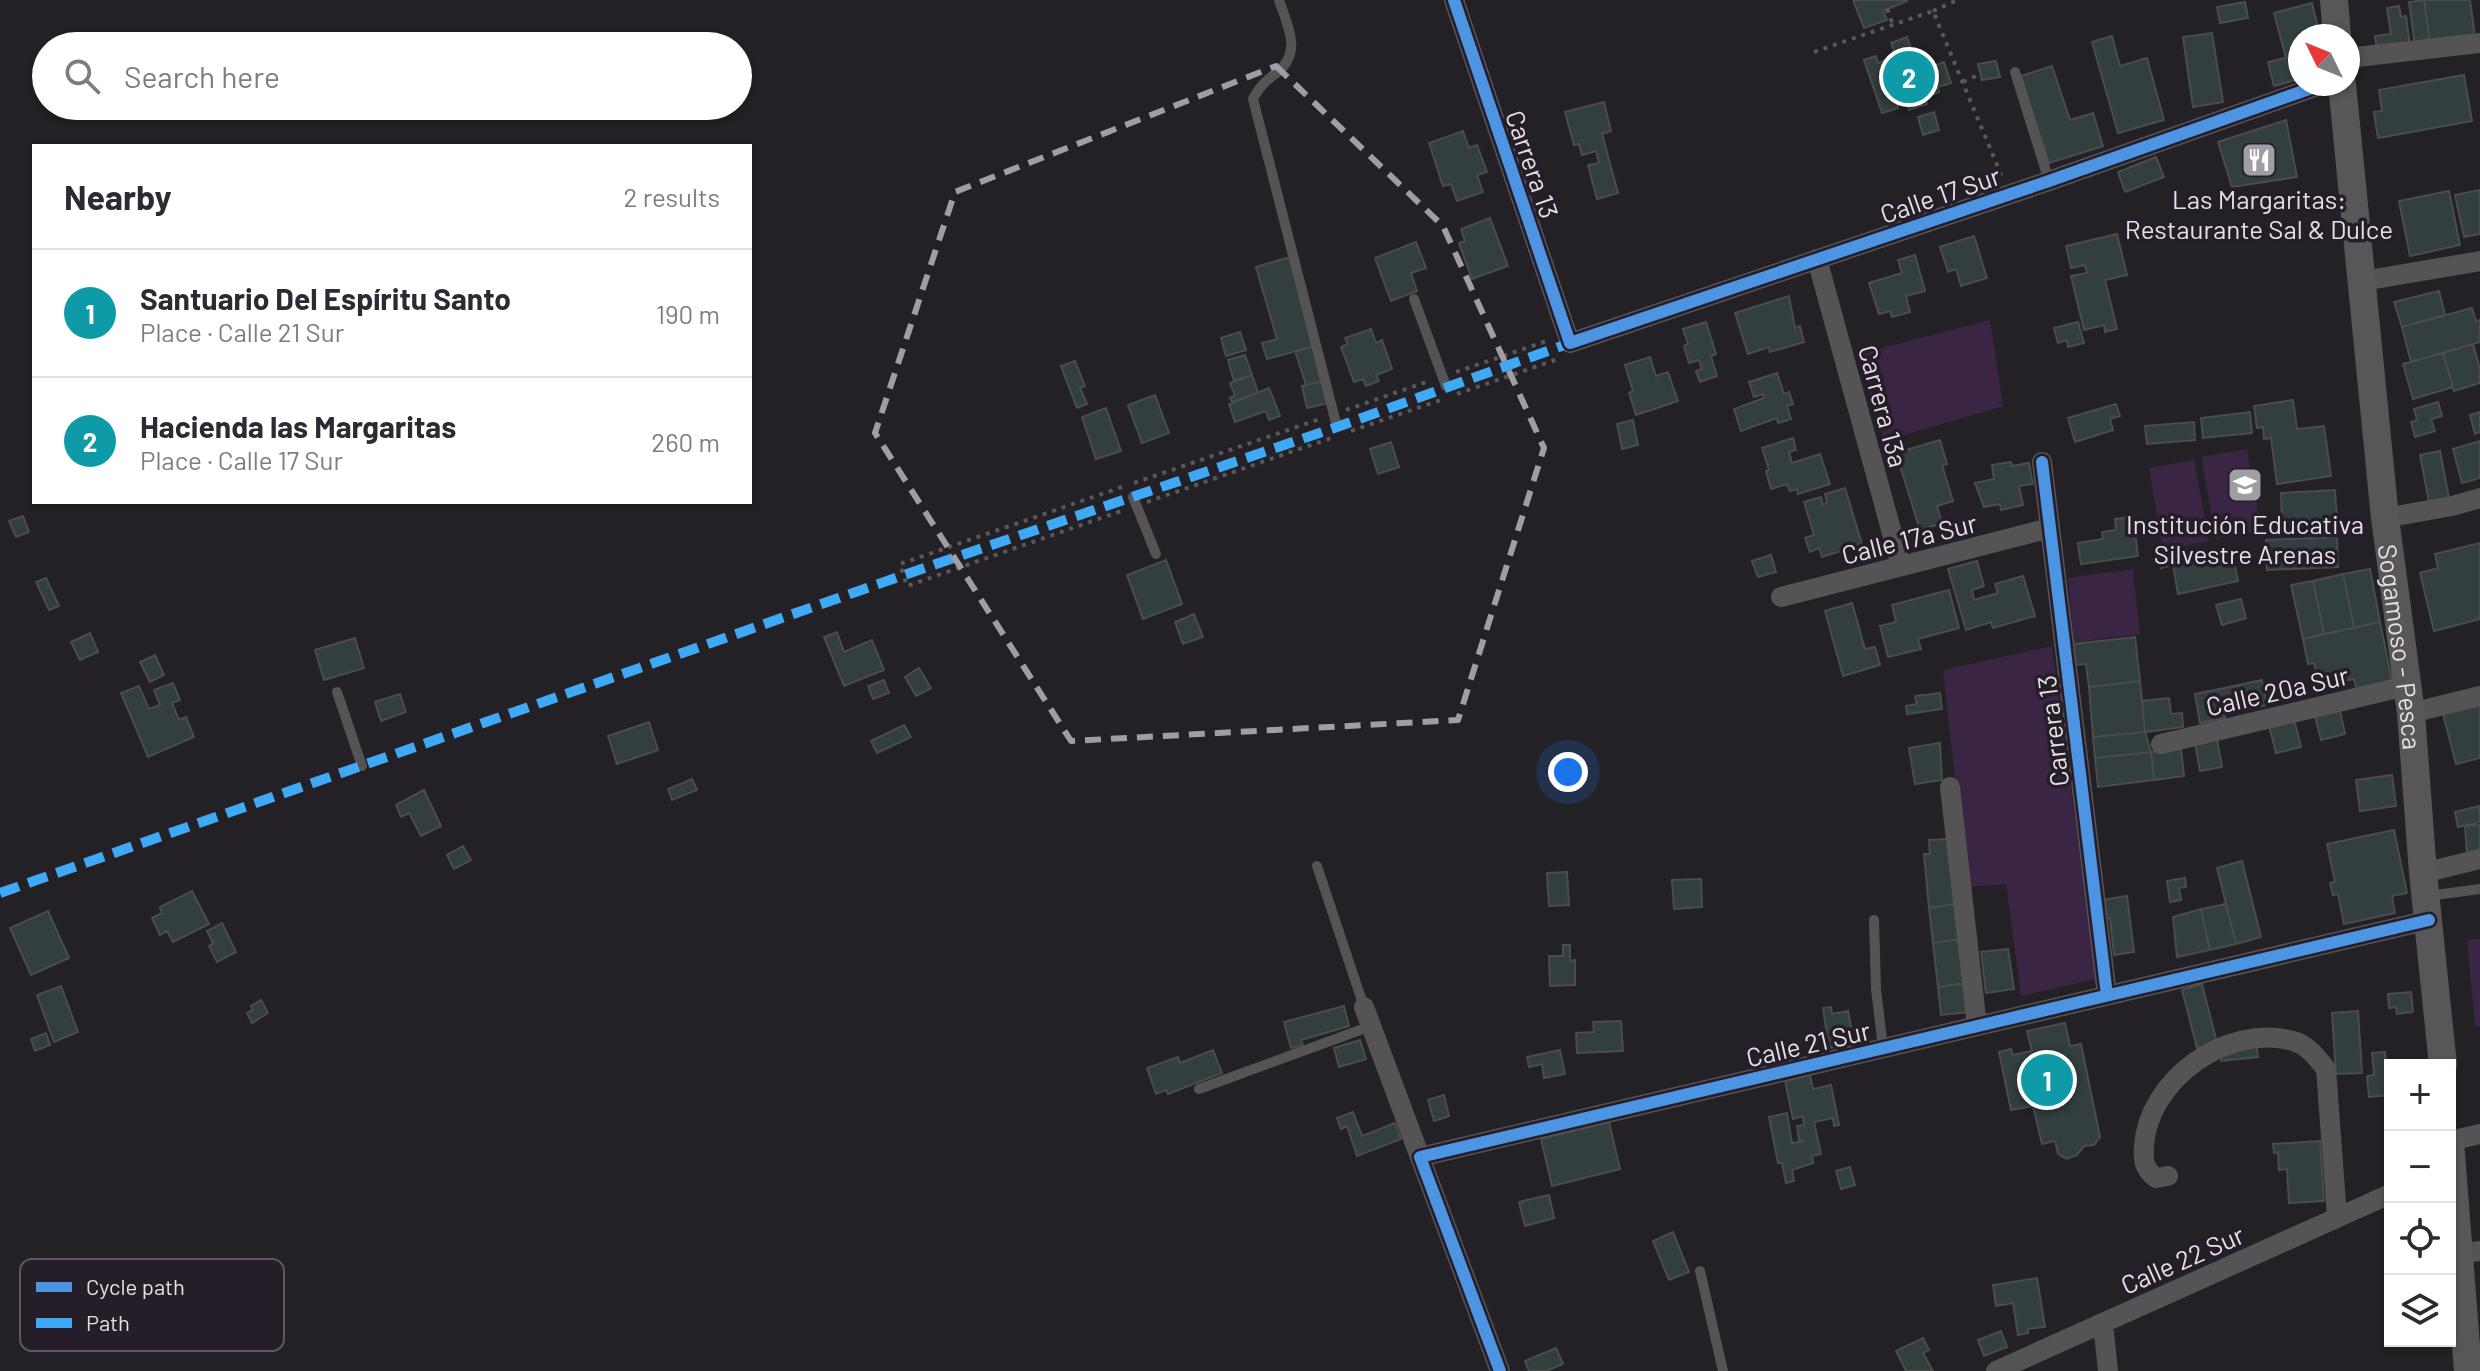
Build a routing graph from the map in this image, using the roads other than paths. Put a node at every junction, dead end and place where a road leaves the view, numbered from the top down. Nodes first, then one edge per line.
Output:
1 (1279, 0) edge
2 (1454, 0) edge
3 (2334, 0) edge
4 (2336, 24) edge
5 (2480, 43) edge
6 (2360, 57) edge
7 (2015, 72) dead end
8 (2289, 96) edge
9 (2343, 96) edge
10 (2049, 181) junction
11 (1817, 259) junction
12 (2480, 261) edge
13 (2363, 281) junction
14 (1414, 299) dead end
15 (1570, 343) joint
16 (1446, 386) dead end
17 (1337, 427) dead end
18 (2042, 462) dead end
19 (1133, 497) dead end
20 (2480, 498) edge
21 (2385, 518) junction
22 (2050, 528) junction
23 (1156, 554) dead end
24 (1901, 566) junction
25 (1781, 597) dead end
26 (337, 692) dead end
27 (2480, 696) edge
28 (2408, 699) junction
29 (2161, 744) dead end
30 (362, 766) dead end
31 (1950, 787) dead end
32 (2480, 859) edge
33 (1317, 866) dead end
34 (2480, 889) edge
35 (2426, 896) junction
36 (1874, 920) dead end
37 (2107, 995) junction
38 (1368, 1017) junction
39 (1977, 1026) junction
40 (1883, 1048) junction
41 (2442, 1059) edge
42 (1199, 1089) dead end
43 (2480, 1134) edge
44 (2456, 1149) edge
45 (1420, 1157) junction
46 (2168, 1176) dead end
47 (2456, 1185) edge
48 (2384, 1197) edge
49 (2337, 1217) junction
50 (2469, 1253) edge
51 (1700, 1271) dead end
52 (2103, 1323) junction
53 (1500, 1371) edge
54 (1723, 1371) edge
55 (1996, 1371) edge
56 (2108, 1371) edge
57 (2468, 1371) edge

1 - 17 lane
2 - 15 street, Carrera 13
3 - 4 main road
5 - 6 street
7 - 10 lane
8 - 10 street, Calle 17 Sur
9 - 13 main road, Sogamoso - Pesca
10 - 11 street, Calle 17 Sur
11 - 15 street, Calle 17 Sur
11 - 24 street, Carrera 13a
12 - 13 street
13 - 21 main road, Sogamoso - Pesca
14 - 16 lane
18 - 22 street, Carrera 13
19 - 23 lane
20 - 21 street
21 - 28 main road, Sogamoso - Pesca
22 - 24 street, Calle 17a Sur
22 - 37 street, Carrera 13
24 - 25 street, Calle 17a Sur
26 - 30 lane
27 - 28 street, Calle 20a Sur
28 - 29 street, Calle 20a Sur
28 - 35 main road, Sogamoso - Pesca
31 - 39 street
32 - 35 street, Calle 21 Sur
33 - 38 lane
34 - 35 lane
35 - 37 street, Calle 21 Sur
35 - 41 main road, Sogamoso - Pesca
36 - 40 lane
37 - 39 street, Calle 21 Sur
38 - 42 lane
38 - 45 street
39 - 40 street, Calle 21 Sur
40 - 45 street, Calle 21 Sur
43 - 44 street
45 - 53 street
46 - 49 street
47 - 50 main road
48 - 49 street, Calle 22 Sur
49 - 52 street, Calle 22 Sur
50 - 57 main road
51 - 54 lane
52 - 55 street, Calle 22 Sur
52 - 56 street

